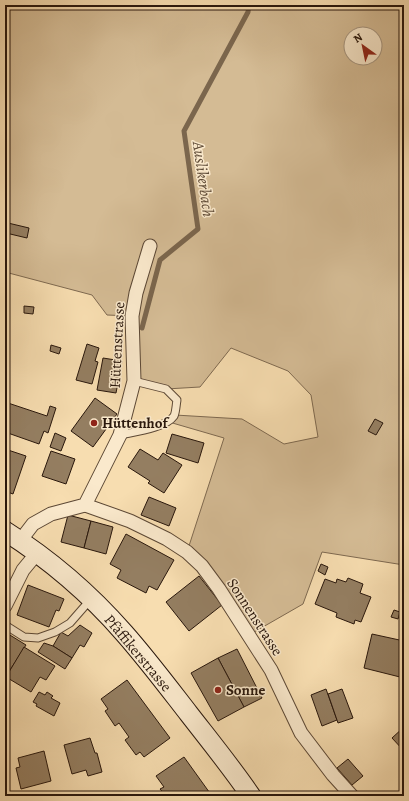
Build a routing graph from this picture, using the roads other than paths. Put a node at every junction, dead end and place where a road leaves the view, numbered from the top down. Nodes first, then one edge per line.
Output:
1 (150, 246) dead end
2 (134, 381) junction
3 (120, 435) junction
4 (85, 505) junction
5 (13, 536) edge
6 (37, 553) junction
7 (91, 599) junction
8 (5, 606) edge
9 (5, 625) edge
10 (251, 796) edge
11 (352, 796) edge

1 - 2 street, Hüttenstrasse
2 - 3 street, Hüttenstrasse
2 - 3 lane
3 - 4 street, Hüttenstrasse
4 - 5 street
4 - 11 street, Sonnenstrasse
5 - 6 main road, Pfäffikerstrasse
6 - 7 main road, Pfäffikerstrasse
6 - 8 street
7 - 9 lane
7 - 10 main road, Pfäffikerstrasse

